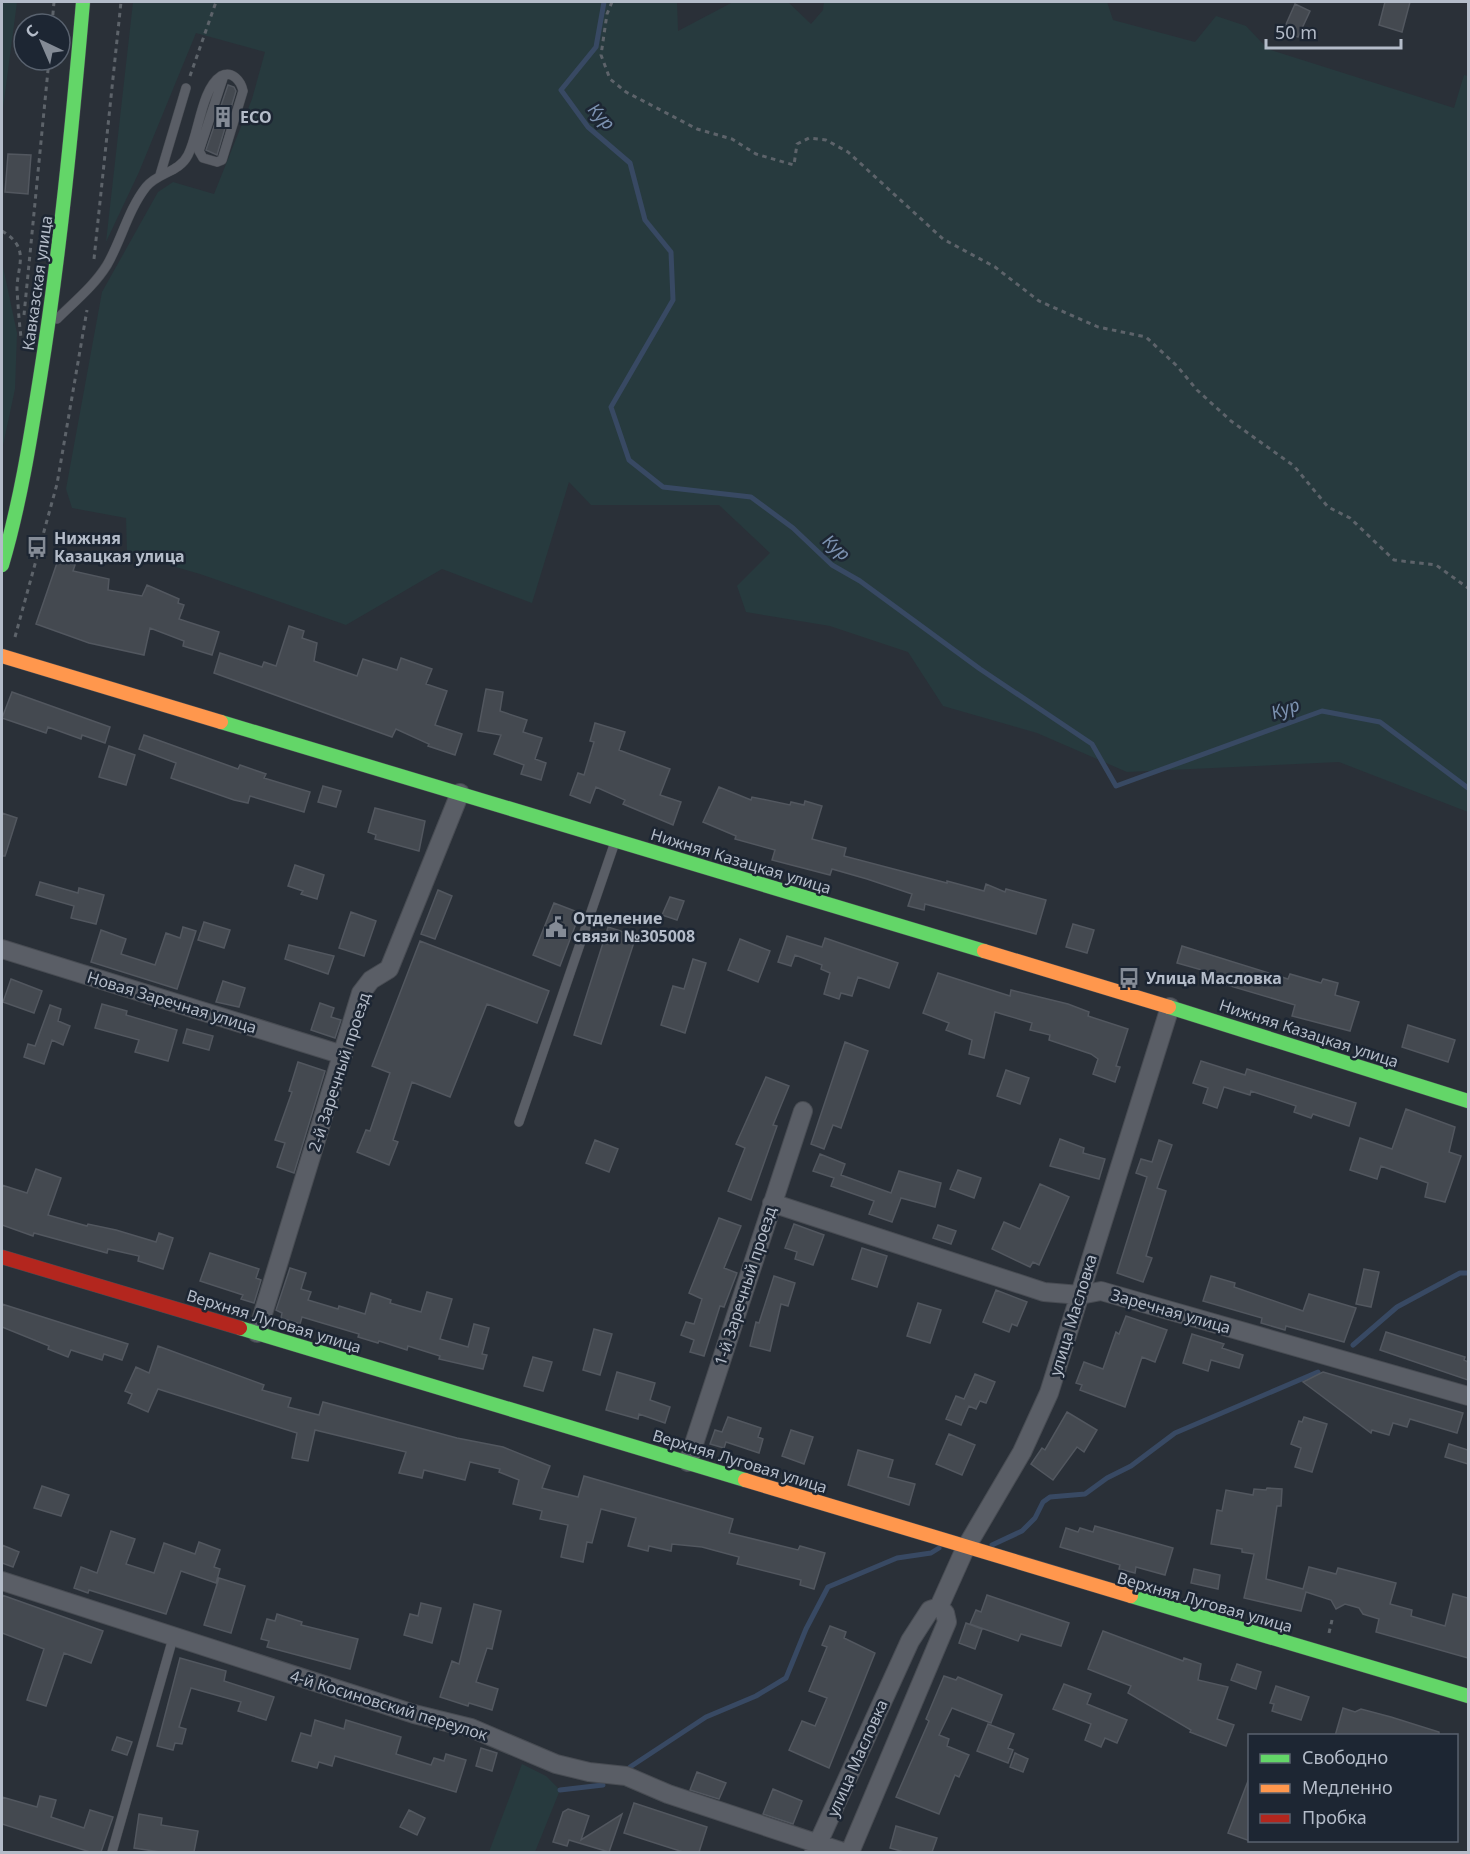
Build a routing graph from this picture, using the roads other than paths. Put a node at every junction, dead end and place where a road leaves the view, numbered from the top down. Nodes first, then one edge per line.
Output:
1 (84, 2) edge
2 (224, 75) junction
3 (186, 88) road end
4 (160, 175) junction
5 (49, 326) junction
6 (2, 565) edge
7 (5, 658) edge
8 (460, 793) junction
9 (615, 840) junction
10 (2, 949) edge
11 (1170, 1006) junction
12 (343, 1055) junction
13 (1468, 1101) edge
14 (803, 1112) dead end
15 (519, 1122) dead end
16 (772, 1203) junction
17 (2, 1257) edge
18 (1080, 1295) junction
19 (257, 1333) junction
20 (1468, 1396) edge
21 (688, 1462) junction
22 (965, 1549) junction
23 (2, 1581) edge
24 (939, 1607) junction
25 (173, 1638) junction
26 (1468, 1696) edge
27 (816, 1849) edge
28 (112, 1852) edge
29 (843, 1852) edge
30 (850, 1852) edge

1 - 5 street, Кавказская улица
2 - 2 lane
2 - 4 lane
3 - 4 lane
4 - 5 lane
5 - 6 street, Кавказская улица
7 - 8 street, Нижняя Казацкая улица
8 - 9 street, Нижняя Казацкая улица
8 - 12 street, 2-й Заречный проезд
9 - 11 street, Нижняя Казацкая улица
9 - 15 lane
10 - 12 street, Новая Заречная улица
11 - 13 street, Нижняя Казацкая улица
11 - 18 street, улица Масловка
12 - 19 street, 2-й Заречный проезд
14 - 16 street, 1-й Заречный проезд
16 - 18 street, Заречная улица
16 - 21 street, 1-й Заречный проезд
17 - 19 street, Верхняя Луговая улица
18 - 20 street, Заречная улица
18 - 22 street, улица Масловка
19 - 21 street, Верхняя Луговая улица
21 - 22 street, Верхняя Луговая улица
22 - 24 street, улица Масловка
22 - 26 street, Верхняя Луговая улица
23 - 25 street, 4-й Косиновский переулок
24 - 27 street, улица Масловка
24 - 30 street, улица Масловка
25 - 27 street, 4-й Косиновский переулок
25 - 28 lane
27 - 29 street, 4-й Косиновский переулок

